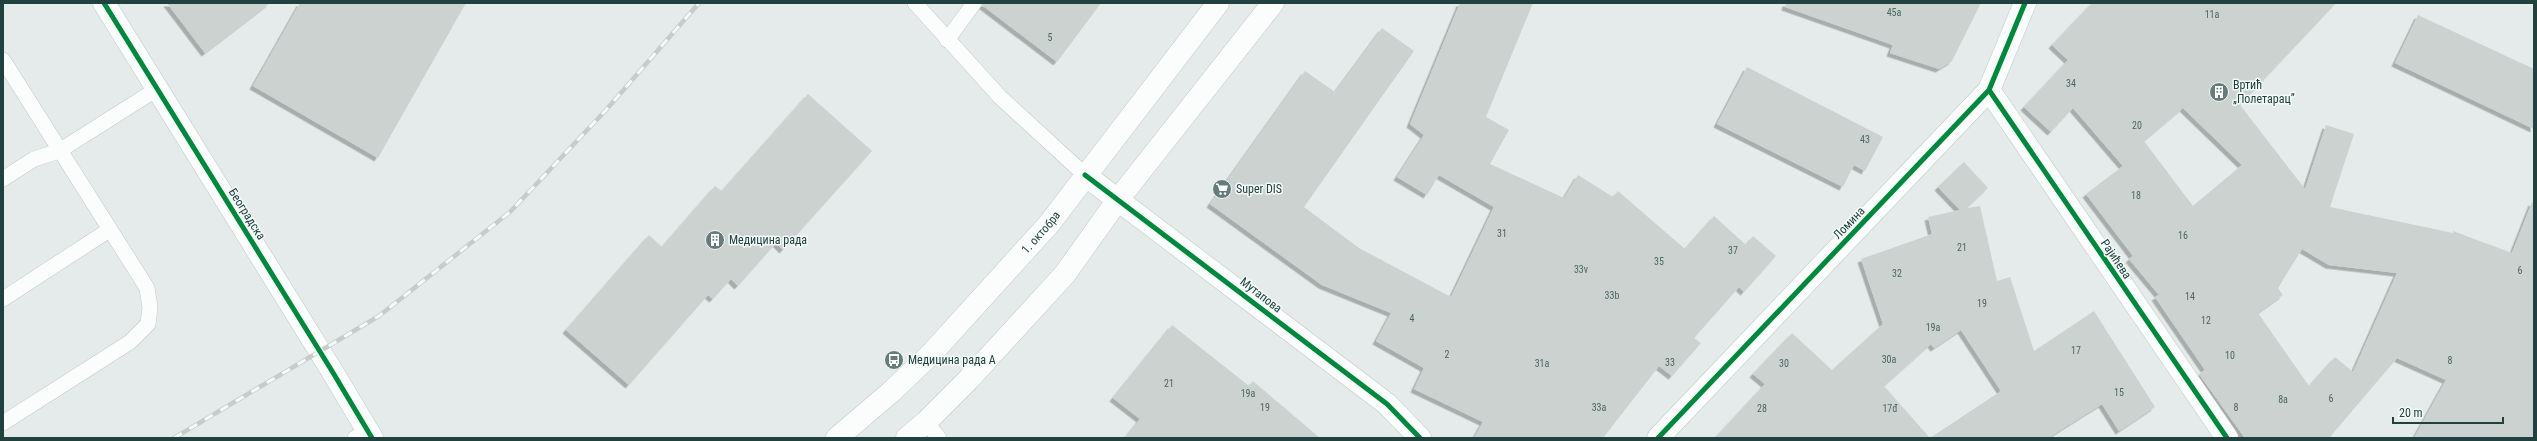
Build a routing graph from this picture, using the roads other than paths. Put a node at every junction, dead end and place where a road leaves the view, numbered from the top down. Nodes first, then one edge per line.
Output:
1 (104, 3) edge
2 (915, 3) edge
3 (974, 3) edge
4 (1218, 3) edge
5 (1273, 3) edge
6 (2024, 3) edge
7 (947, 40) junction
8 (3, 60) edge
9 (157, 89) junction
10 (1989, 90) junction
11 (59, 151) junction
12 (1085, 175) junction
13 (3, 179) edge
14 (1117, 201) junction
15 (109, 230) junction
16 (3, 299) edge
17 (3, 423) edge
18 (933, 430) edge
19 (364, 435) edge
20 (837, 438) edge
21 (907, 438) edge
22 (1420, 438) edge
23 (1658, 438) edge
24 (2227, 438) edge

1 - 9 street, Београдска
2 - 7 lane
3 - 7 lane
4 - 12 street, 1. октобра
5 - 14 street
6 - 10 street, Ломина
7 - 12 lane
8 - 11 lane
9 - 11 lane
9 - 19 street, Београдска
10 - 23 street, Ломина
10 - 24 street, Рајићева
11 - 13 lane
11 - 15 lane
12 - 14 street, Мутапова
12 - 20 street, 1. октобра
14 - 18 street
14 - 22 street, Мутапова
15 - 16 lane
15 - 17 lane
18 - 21 street

